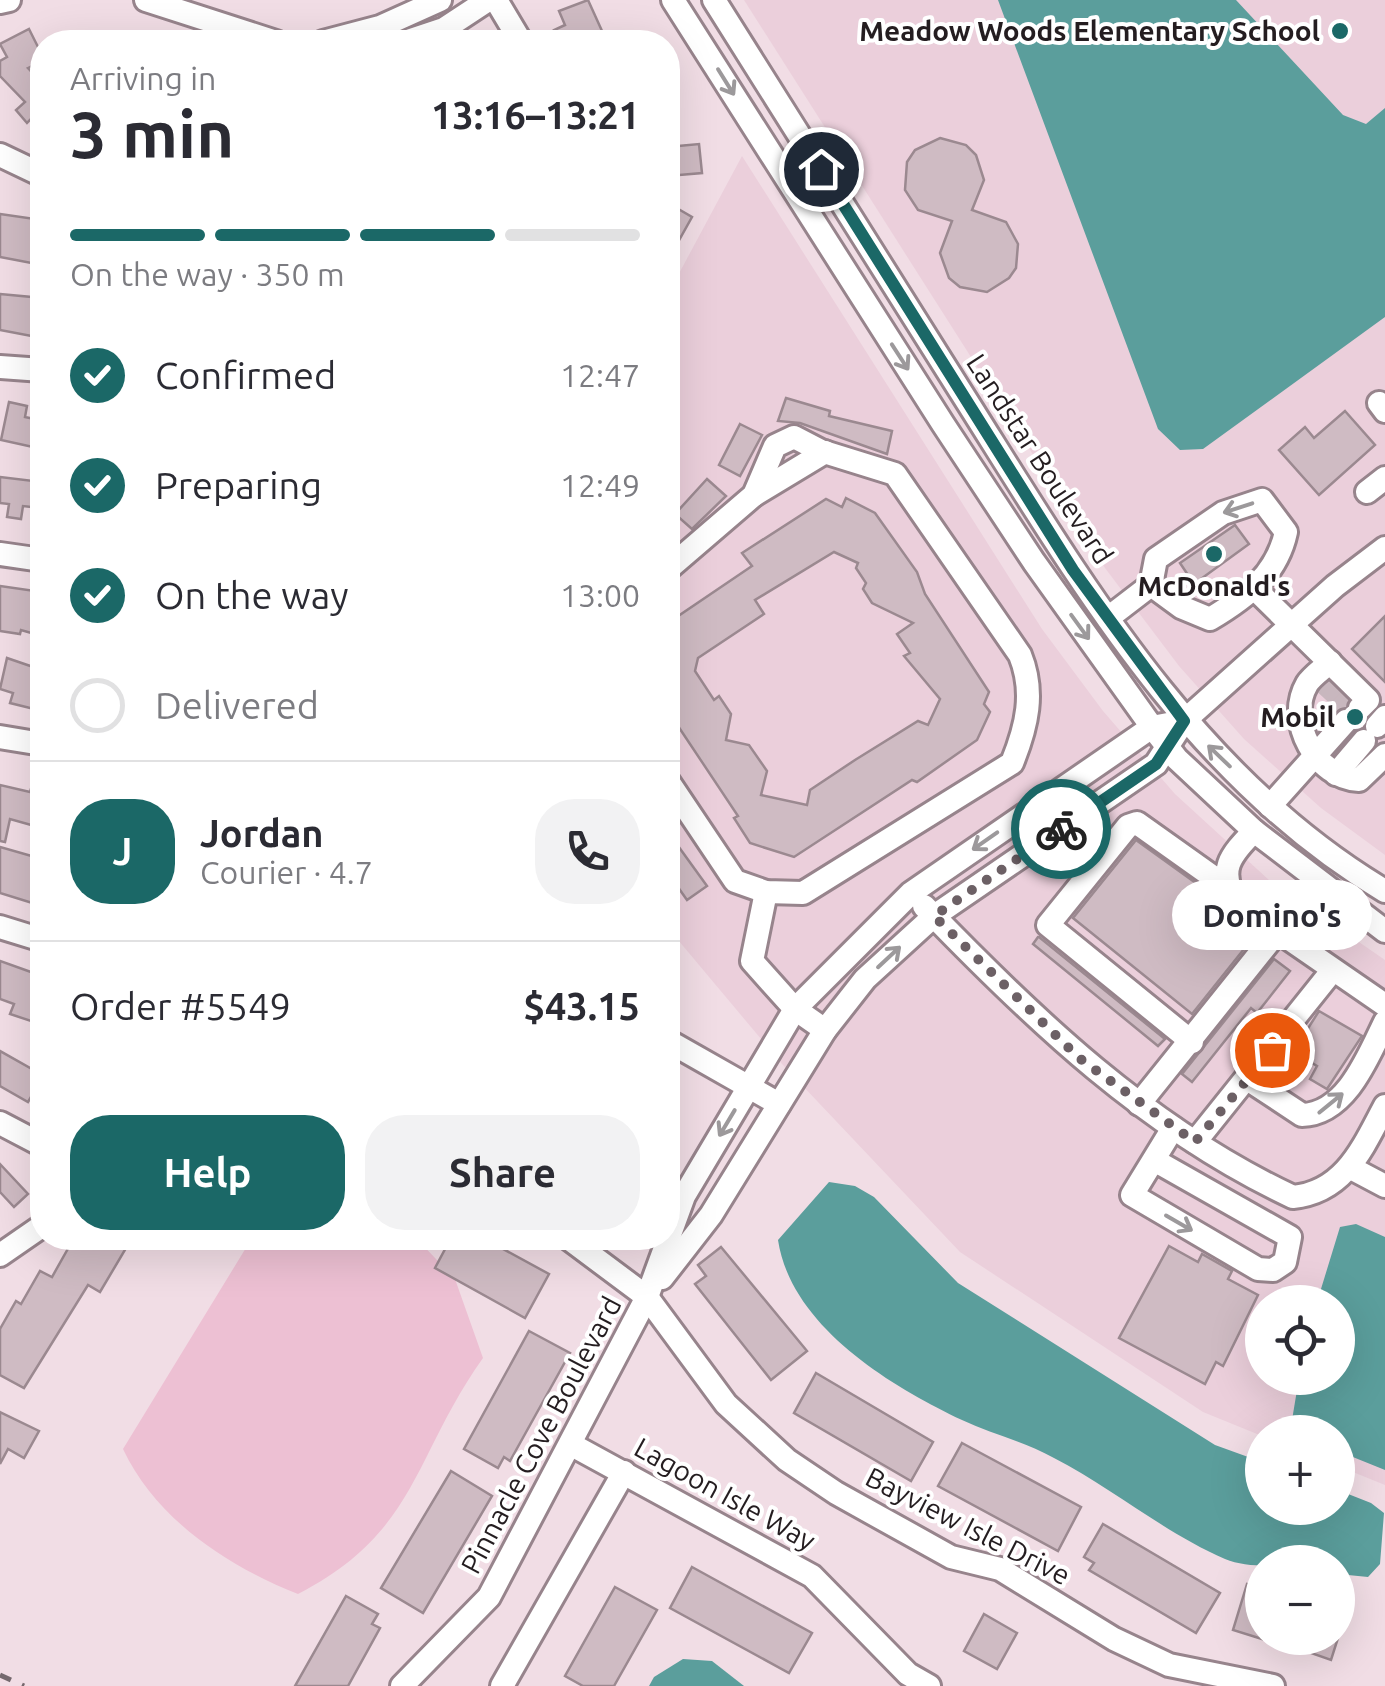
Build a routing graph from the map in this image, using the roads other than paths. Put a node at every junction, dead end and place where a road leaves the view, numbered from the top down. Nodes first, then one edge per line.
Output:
1 (8, 0) edge
2 (146, 0) edge
3 (440, 0) edge
4 (488, 0) edge
5 (496, 0) edge
6 (674, 0) edge
7 (714, 0) edge
8 (0, 2) edge
9 (239, 30) edge
10 (366, 30) edge
11 (441, 30) edge
12 (514, 30) edge
13 (0, 155) edge
14 (30, 169) edge
15 (0, 367) edge
16 (30, 369) edge
17 (1385, 548) edge
18 (0, 554) edge
19 (30, 558) edge
20 (680, 559) edge
21 (1151, 585) junction
22 (1254, 588) junction
23 (1108, 618) junction
24 (1292, 624) junction
25 (1346, 695) junction
26 (1184, 721) junction
27 (1378, 726) edge
28 (1152, 727) junction
29 (0, 737) edge
30 (1307, 740) junction
31 (30, 742) edge
32 (1169, 749) junction
33 (1385, 755) edge
34 (1336, 774) junction
35 (680, 799) edge
36 (1270, 806) junction
37 (1031, 810) junction
38 (1254, 831) junction
39 (1050, 837) junction
40 (1226, 886) junction
41 (1385, 891) edge
42 (766, 892) junction
43 (911, 892) junction
44 (934, 916) junction
45 (0, 927) edge
46 (1385, 931) edge
47 (1277, 932) junction
48 (30, 936) edge
49 (1332, 972) junction
50 (1385, 1005) edge
51 (795, 1009) junction
52 (1385, 1022) edge
53 (825, 1030) junction
54 (1192, 1042) junction
55 (680, 1048) edge
56 (1249, 1080) junction
57 (749, 1086) junction
58 (779, 1104) junction
59 (1139, 1104) junction
60 (1385, 1106) edge
61 (0, 1123) edge
62 (1173, 1128) junction
63 (30, 1139) edge
64 (1195, 1142) junction
65 (1154, 1160) junction
66 (1351, 1168) junction
67 (1385, 1186) edge
68 (1299, 1196) junction
69 (680, 1207) edge
70 (30, 1235) edge
71 (1290, 1236) junction
72 (584, 1250) edge
73 (664, 1250) edge
74 (0, 1256) edge
75 (647, 1296) junction
76 (572, 1444) junction
77 (624, 1472) junction
78 (402, 1686) edge
79 (502, 1686) edge
80 (929, 1686) edge
81 (1273, 1686) edge

1 - 8 street
2 - 9 street
3 - 10 street
4 - 11 street
5 - 12 street
6 -> 28 street
7 - 23 street, Landstar Boulevard
13 - 14 street
15 - 16 street
17 - 24 street
18 - 19 street
20 - 42 street
21 - 22 street
22 -> 21 street
21 - 23 street
22 - 24 street
23 - 26 street, Landstar Boulevard
24 - 25 street
24 - 26 street
25 - 27 street
25 - 30 street
25 - 30 street
25 - 30 street
26 - 28 street, Pinnacle Cove Boulevard
26 - 32 street, Pinnacle Cove Boulevard
36 -> 26 street, Landstar Boulevard
27 - 34 street
28 - 32 street
28 - 37 street, Pinnacle Cove Boulevard
29 - 31 street
30 - 34 street
30 - 36 street
32 - 38 street
32 - 39 street, Pinnacle Cove Boulevard
33 - 34 street
35 - 42 street
36 - 41 street, Landstar Boulevard
37 - 39 street
37 -> 43 street, Pinnacle Cove Boulevard
38 - 40 street
38 - 46 street
39 - 44 street, Pinnacle Cove Boulevard
40 - 47 street
40 - 54 street
42 - 51 street
43 - 44 street
43 - 51 street, Pinnacle Cove Boulevard
53 -> 44 street, Pinnacle Cove Boulevard
44 - 59 street
45 - 48 street
47 - 49 street
47 - 54 street
49 - 50 street
49 - 56 street
51 - 53 street
51 - 57 street, Pinnacle Cove Boulevard
56 -> 52 street
53 - 58 street, Pinnacle Cove Boulevard
54 - 59 street
55 - 57 street
56 - 64 street
57 - 58 street
57 -> 69 street, Pinnacle Cove Boulevard
58 - 75 street, Pinnacle Cove Boulevard
59 - 62 street
60 - 66 street
61 - 63 street
62 - 64 street
62 - 65 street
64 - 68 street
65 - 71 street
65 -> 71 street
66 - 67 street
66 - 68 street
68 - 71 street
70 - 74 street
72 - 75 street, Bayview Isle Drive
73 -> 75 street, Pinnacle Cove Boulevard
75 - 76 street, Pinnacle Cove Boulevard
75 - 81 street, Bayview Isle Drive
76 - 77 street, Lagoon Isle Way
76 - 78 street, Pinnacle Cove Boulevard
77 - 79 street
77 - 80 street, Lagoon Isle Way

